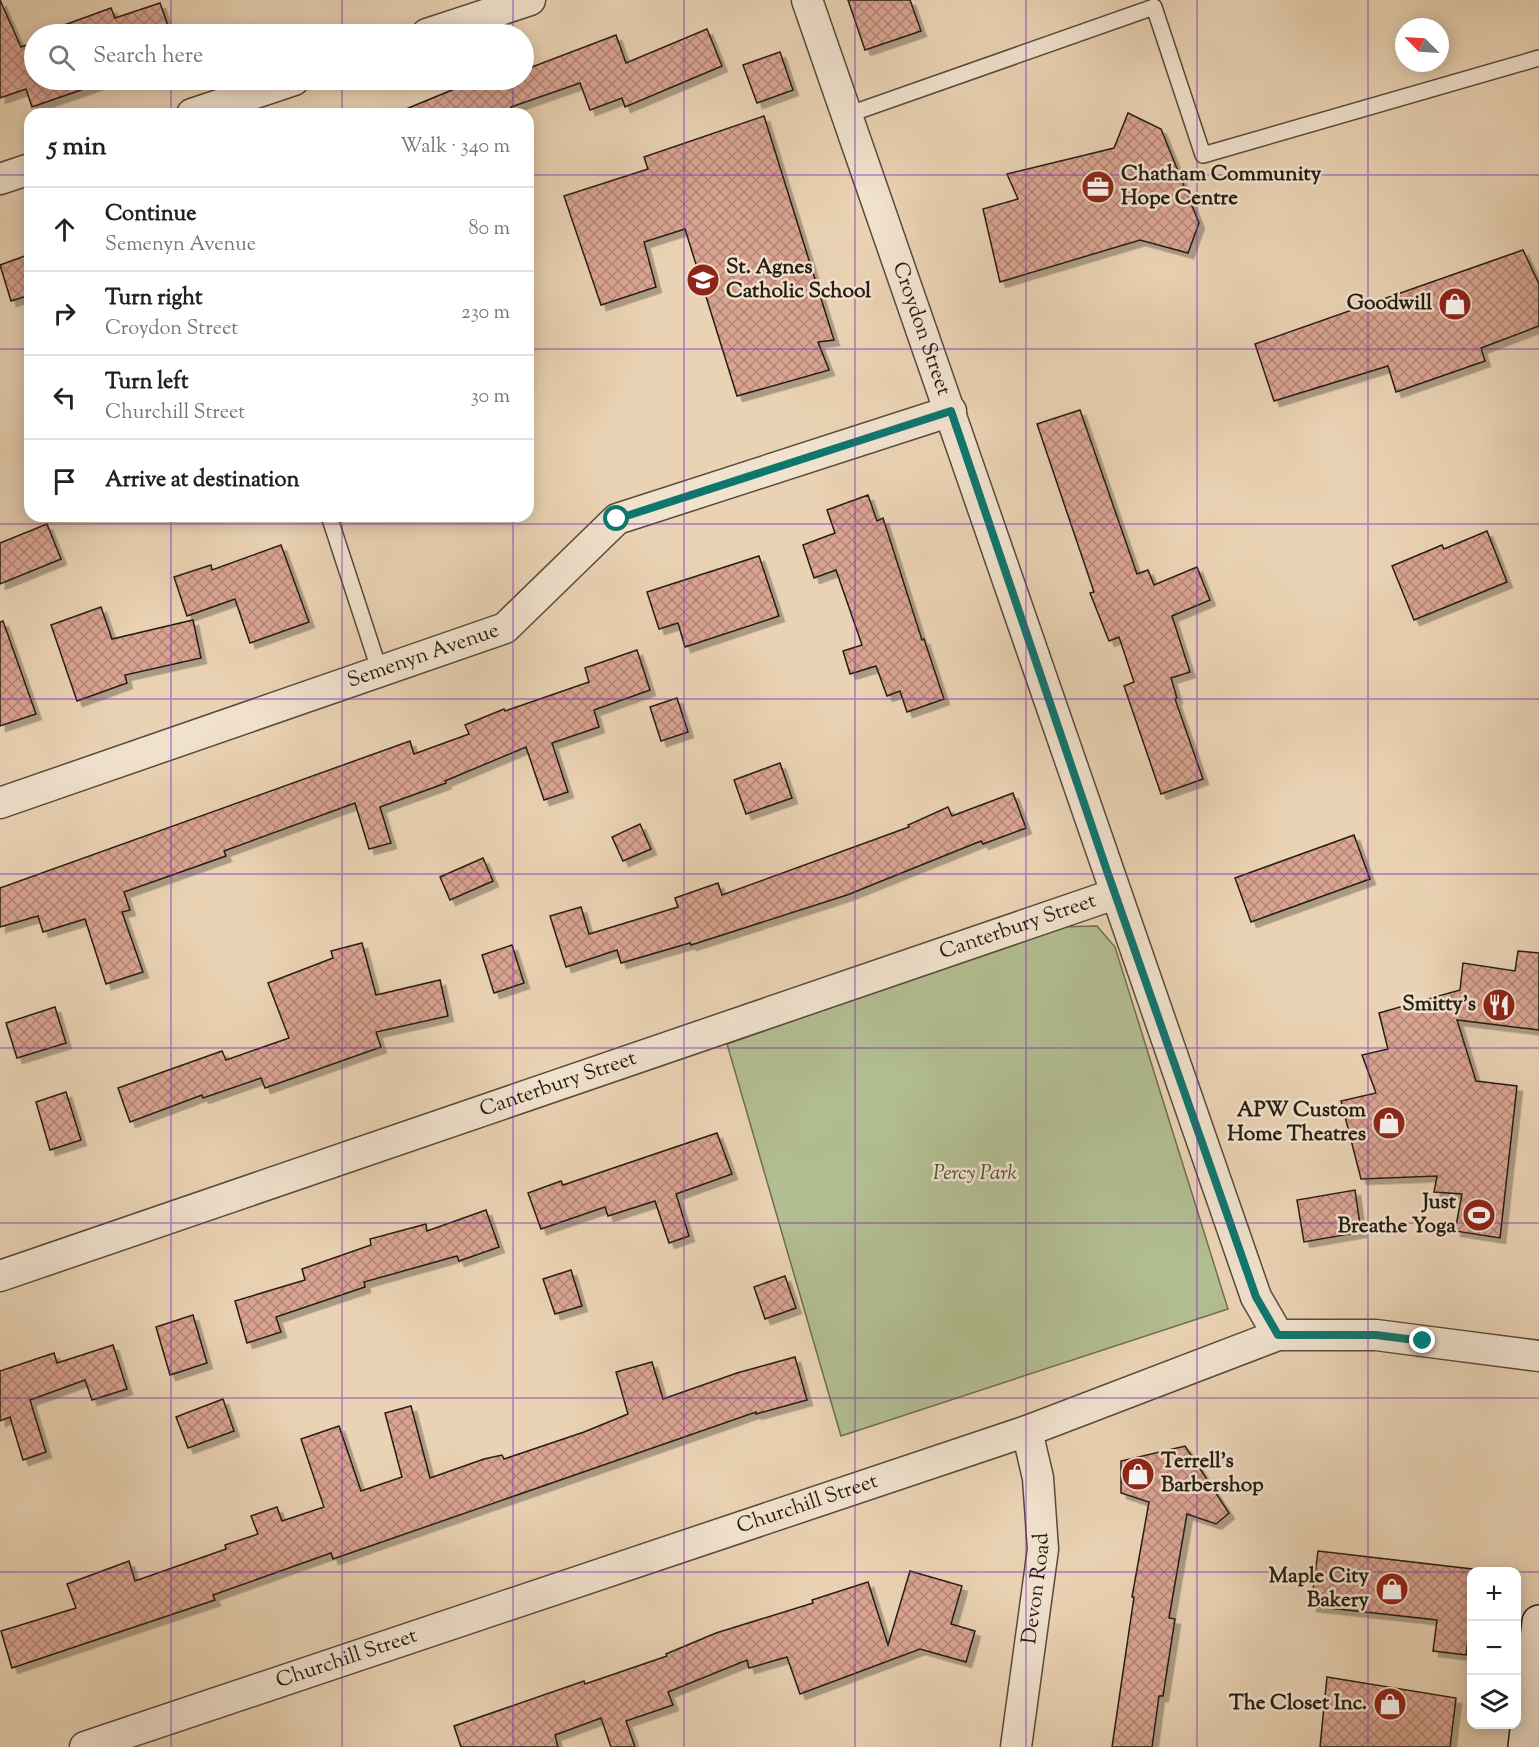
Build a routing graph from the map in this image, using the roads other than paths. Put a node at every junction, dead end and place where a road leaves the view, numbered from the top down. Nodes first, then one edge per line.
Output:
1 (530, 0) edge
2 (807, 0) edge
3 (457, 24) edge
4 (1539, 58) edge
5 (264, 90) edge
6 (210, 108) edge
7 (847, 115) junction
8 (24, 171) edge
9 (0, 179) edge
10 (951, 411) junction
11 (331, 522) edge
12 (380, 672) junction
13 (0, 803) edge
14 (1115, 894) junction
15 (0, 1276) edge
16 (1278, 1335) junction
17 (1539, 1356) edge
18 (1027, 1431) junction
19 (1539, 1622) edge
20 (85, 1747) edge
21 (1016, 1747) edge
22 (1525, 1747) edge

1 - 3 street
2 - 7 street, Croydon Street
4 - 7 lane
5 - 6 street
7 - 10 street, Croydon Street
8 - 9 street
10 - 12 street, Semenyn Avenue
10 - 14 street, Croydon Street
11 - 12 lane
12 - 13 street, Semenyn Avenue
14 - 15 street, Canterbury Street
14 - 16 street, Croydon Street
16 - 17 street, Churchill Street
16 - 18 street, Churchill Street
18 - 20 street, Churchill Street
18 - 21 street, Devon Road
19 - 22 main road

